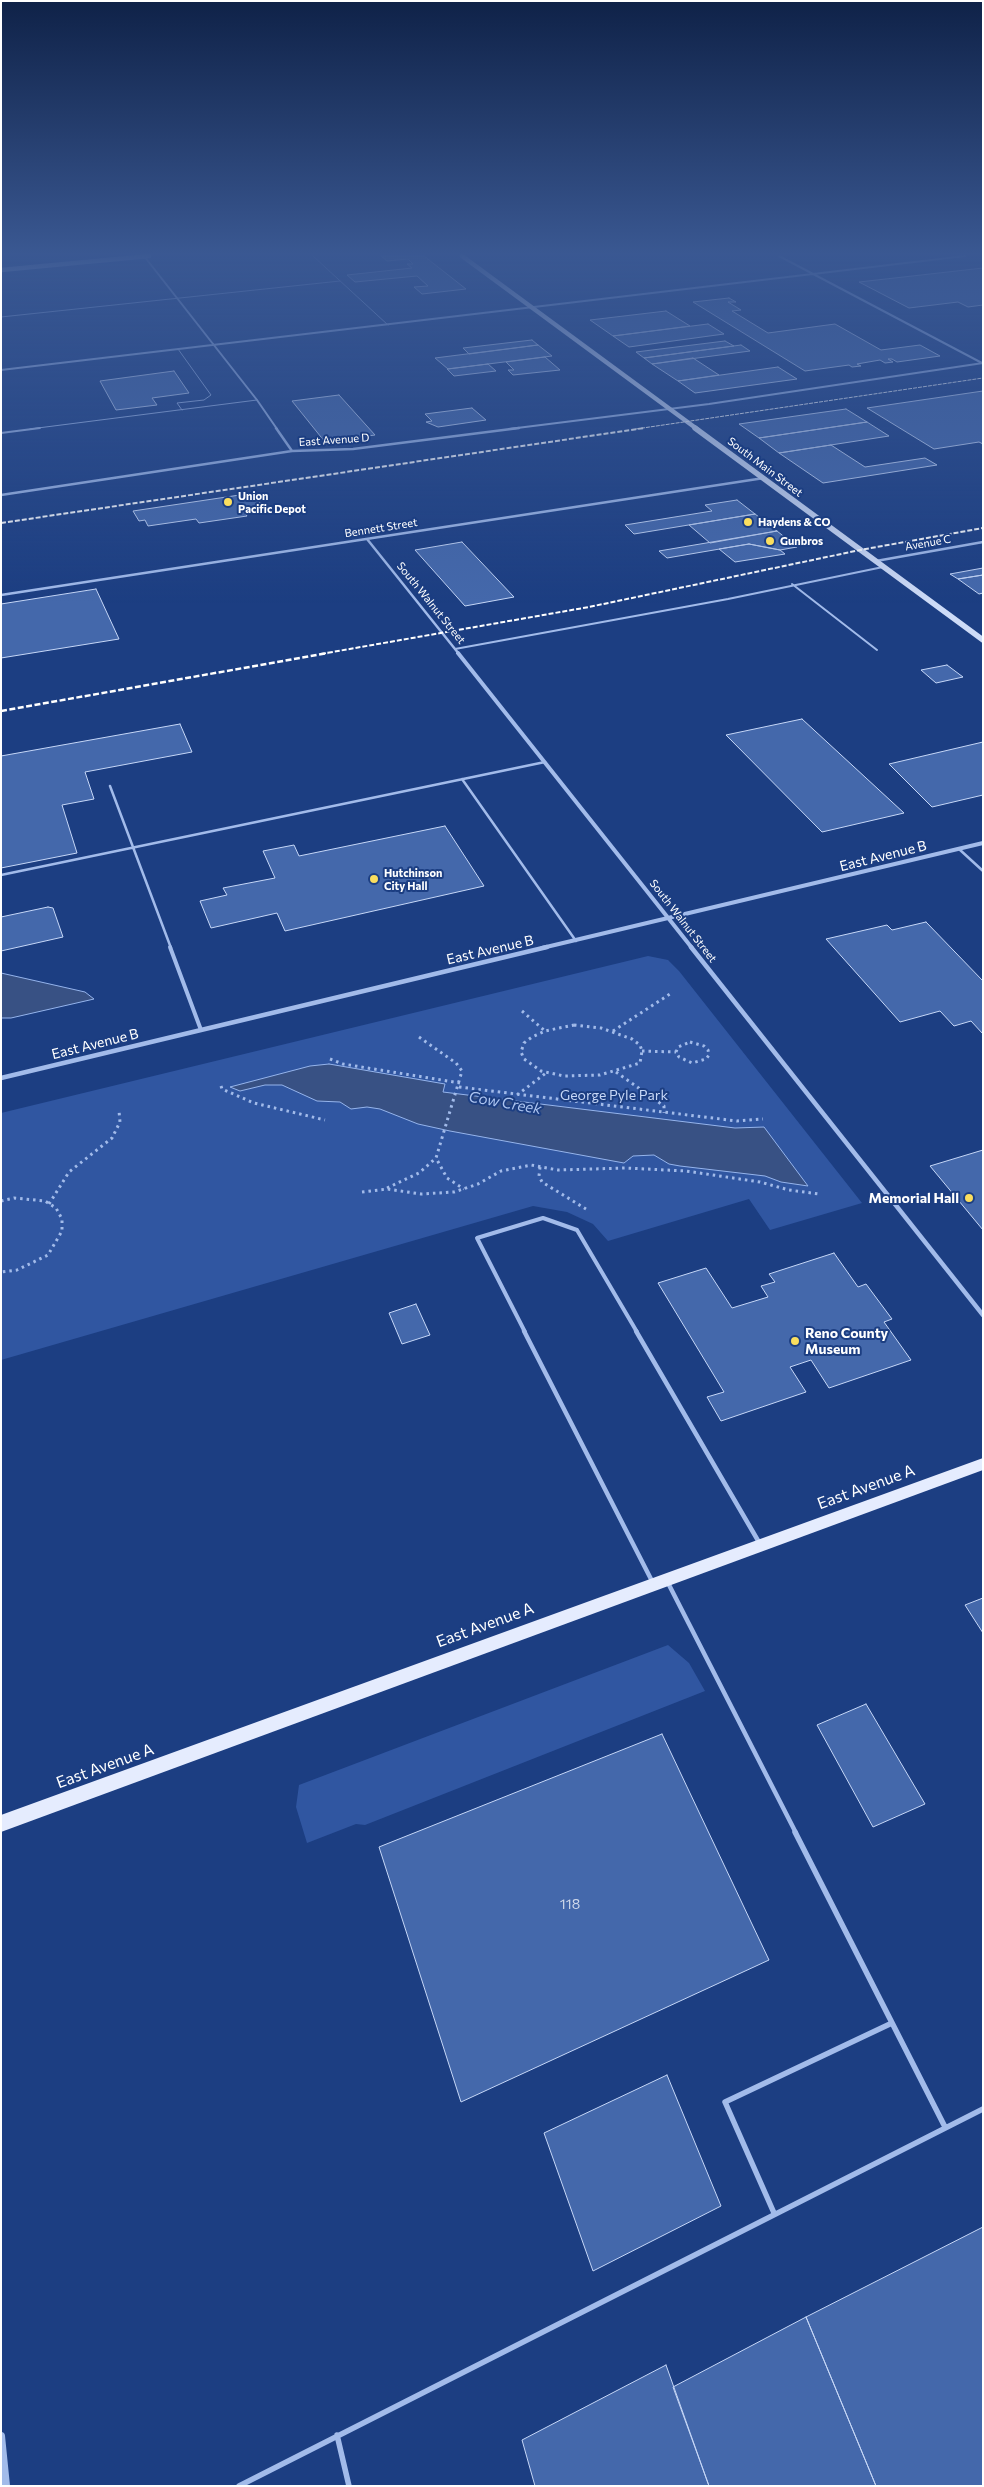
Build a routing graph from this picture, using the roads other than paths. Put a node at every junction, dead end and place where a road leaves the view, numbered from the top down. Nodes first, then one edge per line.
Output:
1 (195, 372) edge
2 (235, 372) edge
3 (619, 372) edge
4 (919, 372) edge
5 (256, 400) junction
6 (668, 408) junction
7 (182, 410) junction
8 (1, 433) edge
9 (292, 451) junction
10 (764, 478) junction
11 (1, 494) edge
12 (367, 539) junction
13 (983, 542) edge
14 (876, 561) junction
15 (884, 567) junction
16 (792, 584) junction
17 (1, 595) edge
18 (983, 640) edge
19 (455, 649) junction
20 (877, 650) dead end
21 (545, 762) junction
22 (462, 779) junction
23 (110, 786) dead end
24 (983, 843) edge
25 (133, 848) junction
26 (959, 849) junction
27 (983, 871) edge
28 (1, 875) edge
29 (668, 920) junction
30 (576, 941) junction
31 (201, 1030) junction
32 (1, 1078) edge
33 (983, 1315) edge
34 (983, 1464) edge
35 (761, 1546) junction
36 (660, 1581) junction
37 (1, 1824) edge
38 (892, 2023) junction
39 (983, 2109) edge
40 (945, 2127) junction
41 (774, 2213) junction
42 (337, 2435) junction
43 (1, 2436) edge
44 (6, 2486) edge
45 (240, 2486) edge
46 (349, 2486) edge

1 - 7 lane
2 - 5 street
3 - 6 street, South Main Street
4 - 6 street, East Avenue D
5 - 7 lane
5 - 9 street
6 - 9 street, East Avenue D
6 - 10 street, South Main Street
7 - 8 lane
9 - 11 street, East Avenue D
10 - 12 street, Bennett Street
10 - 14 street, South Main Street
12 - 17 street, Bennett Street
12 - 19 street, South Walnut Street
13 - 14 street, Avenue C
14 - 15 street, South Main Street
15 - 16 lane
15 - 18 street, South Main Street
16 - 19 lane
16 - 20 lane
19 - 21 street, South Walnut Street
21 - 22 lane
21 - 29 street, South Walnut Street
22 - 25 lane
22 - 30 lane
23 - 25 lane
24 - 26 street, East Avenue B
25 - 28 lane
25 - 31 lane
26 - 27 lane
26 - 29 street, East Avenue B
29 - 30 street, East Avenue B
29 - 33 street, South Walnut Street
30 - 31 street, East Avenue B
31 - 32 street, East Avenue B
34 - 35 main road, East Avenue A
35 - 36 main road, East Avenue A
35 - 36 lane
36 - 37 main road, East Avenue A
36 - 38 lane
38 - 40 lane
38 - 41 lane
39 - 40 lane
40 - 41 lane
41 - 42 lane
42 - 45 lane
42 - 46 lane
43 - 44 street

